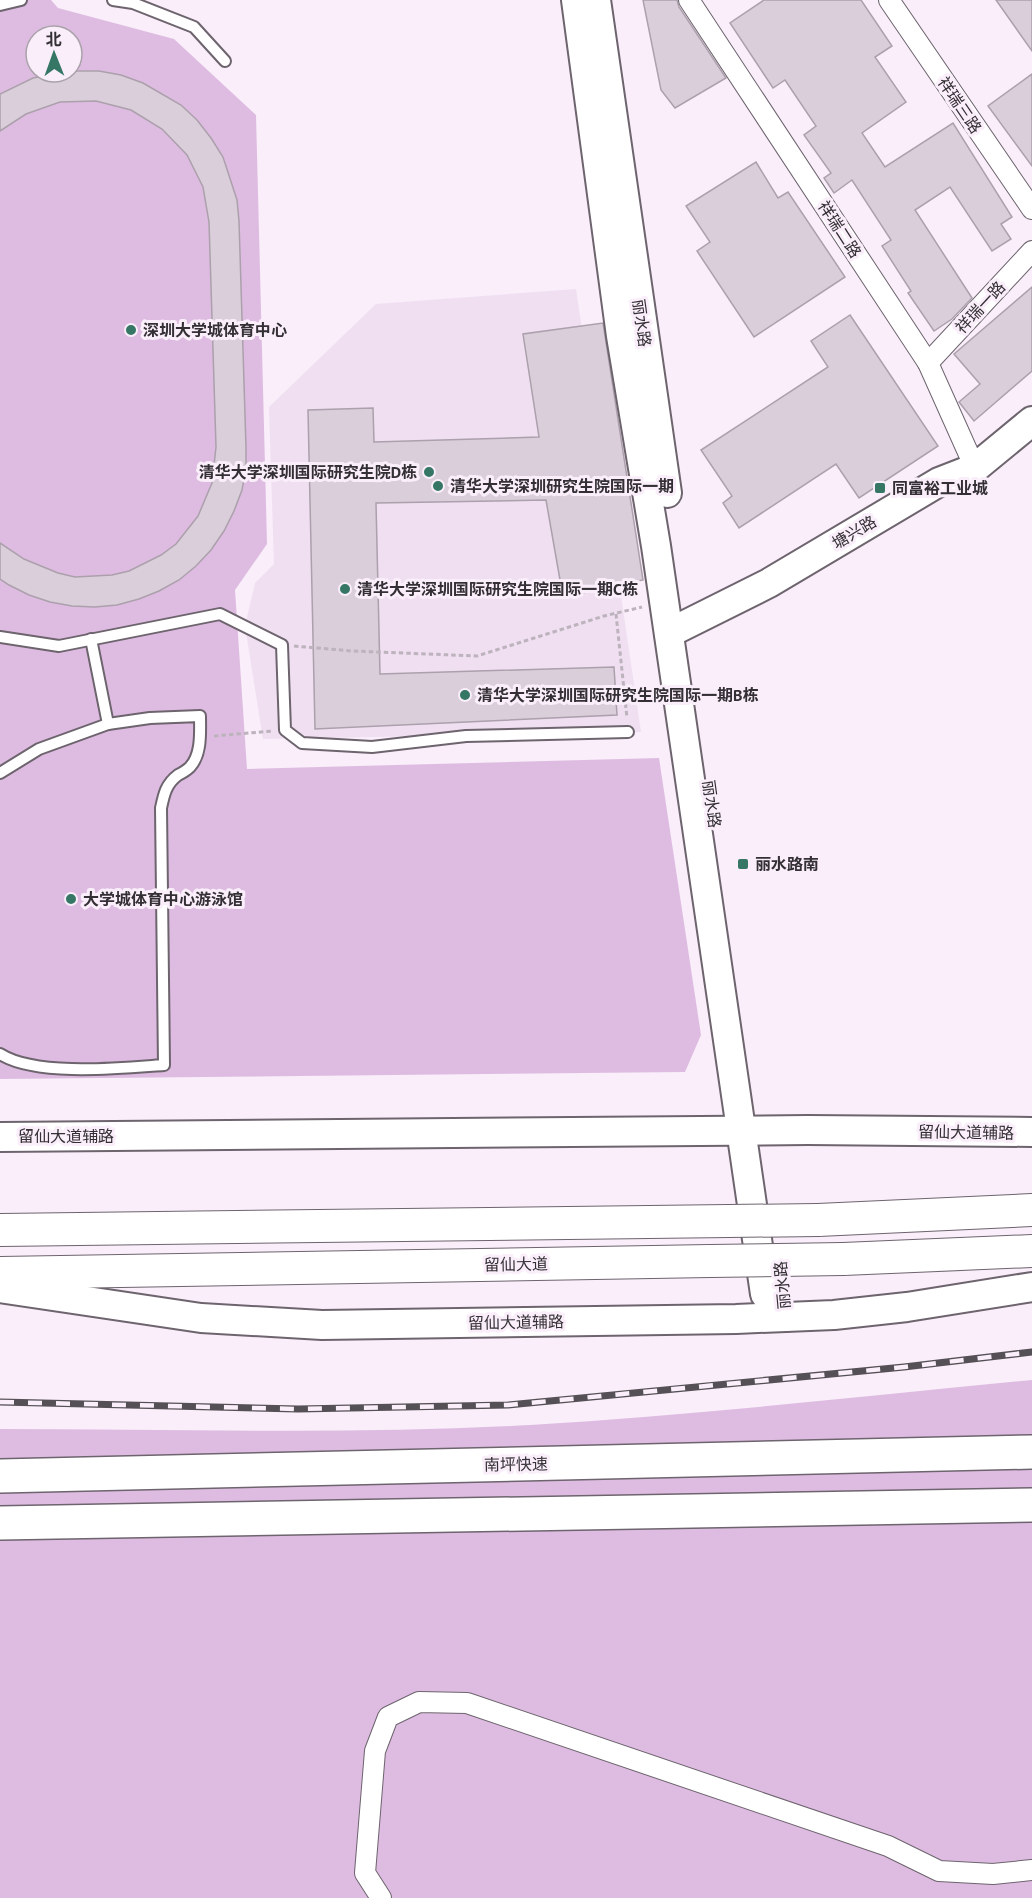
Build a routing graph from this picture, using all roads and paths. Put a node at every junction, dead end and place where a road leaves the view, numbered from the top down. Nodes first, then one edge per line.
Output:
1 (21, 0) edge
2 (113, 0) edge
3 (576, 0) edge
4 (596, 0) edge
5 (689, 0) edge
6 (889, 0) edge
7 (0, 5) edge
8 (225, 61) dead end
9 (1032, 210) edge
10 (1032, 251) edge
11 (928, 363) junction
12 (1032, 421) edge
13 (975, 468) junction
14 (665, 602) junction
15 (616, 614) junction
16 (677, 629) junction
17 (0, 637) edge
18 (91, 639) junction
19 (282, 645) junction
20 (108, 723) junction
21 (285, 730) junction
22 (628, 732) joint
23 (200, 737) junction
24 (0, 773) edge
25 (0, 1054) edge
26 (1032, 1115) edge
27 (0, 1121) edge
28 (749, 1123) junction
29 (1032, 1132) edge
30 (0, 1137) edge
31 (1032, 1210) edge
32 (0, 1230) edge
33 (1032, 1251) edge
34 (0, 1273) edge
35 (1032, 1287) edge
36 (0, 1288) edge
37 (785, 1317) junction
38 (1032, 1452) edge
39 (0, 1476) edge
40 (1032, 1505) edge
41 (0, 1523) edge
42 (1032, 1870) edge
43 (381, 1898) edge

1 - 7 lane
2 - 8 lane
3 - 14 main road, 丽水路
4 - 16 main road, 丽水路
5 - 11 street, 祥瑞二路
6 - 9 street, 祥瑞三路
10 - 11 street, 祥瑞一路
11 - 13 street, 祥瑞二路
12 - 13 main road, 塘兴路
13 - 16 main road, 塘兴路
14 - 15 path
14 - 16 main road, 丽水路
15 - 19 path
15 - 22 path
16 - 28 main road, 丽水路
17 - 18 lane
18 - 19 lane
18 - 20 lane
19 - 21 lane
20 - 23 lane
20 - 24 lane
21 - 22 lane
21 - 23 path
23 - 25 lane
26 - 28 main road, 留仙大道辅路
27 - 28 main road, 留仙大道辅路
28 - 29 main road, 留仙大道辅路
28 - 30 main road, 留仙大道辅路
28 - 37 main road, 丽水路
31 - 32 main road, bridge
33 - 34 main road, 留仙大道, bridge
35 - 37 main road, 留仙大道辅路
36 - 37 main road, 留仙大道辅路
38 - 39 highway, 南坪快速
40 - 41 highway
42 - 43 street

